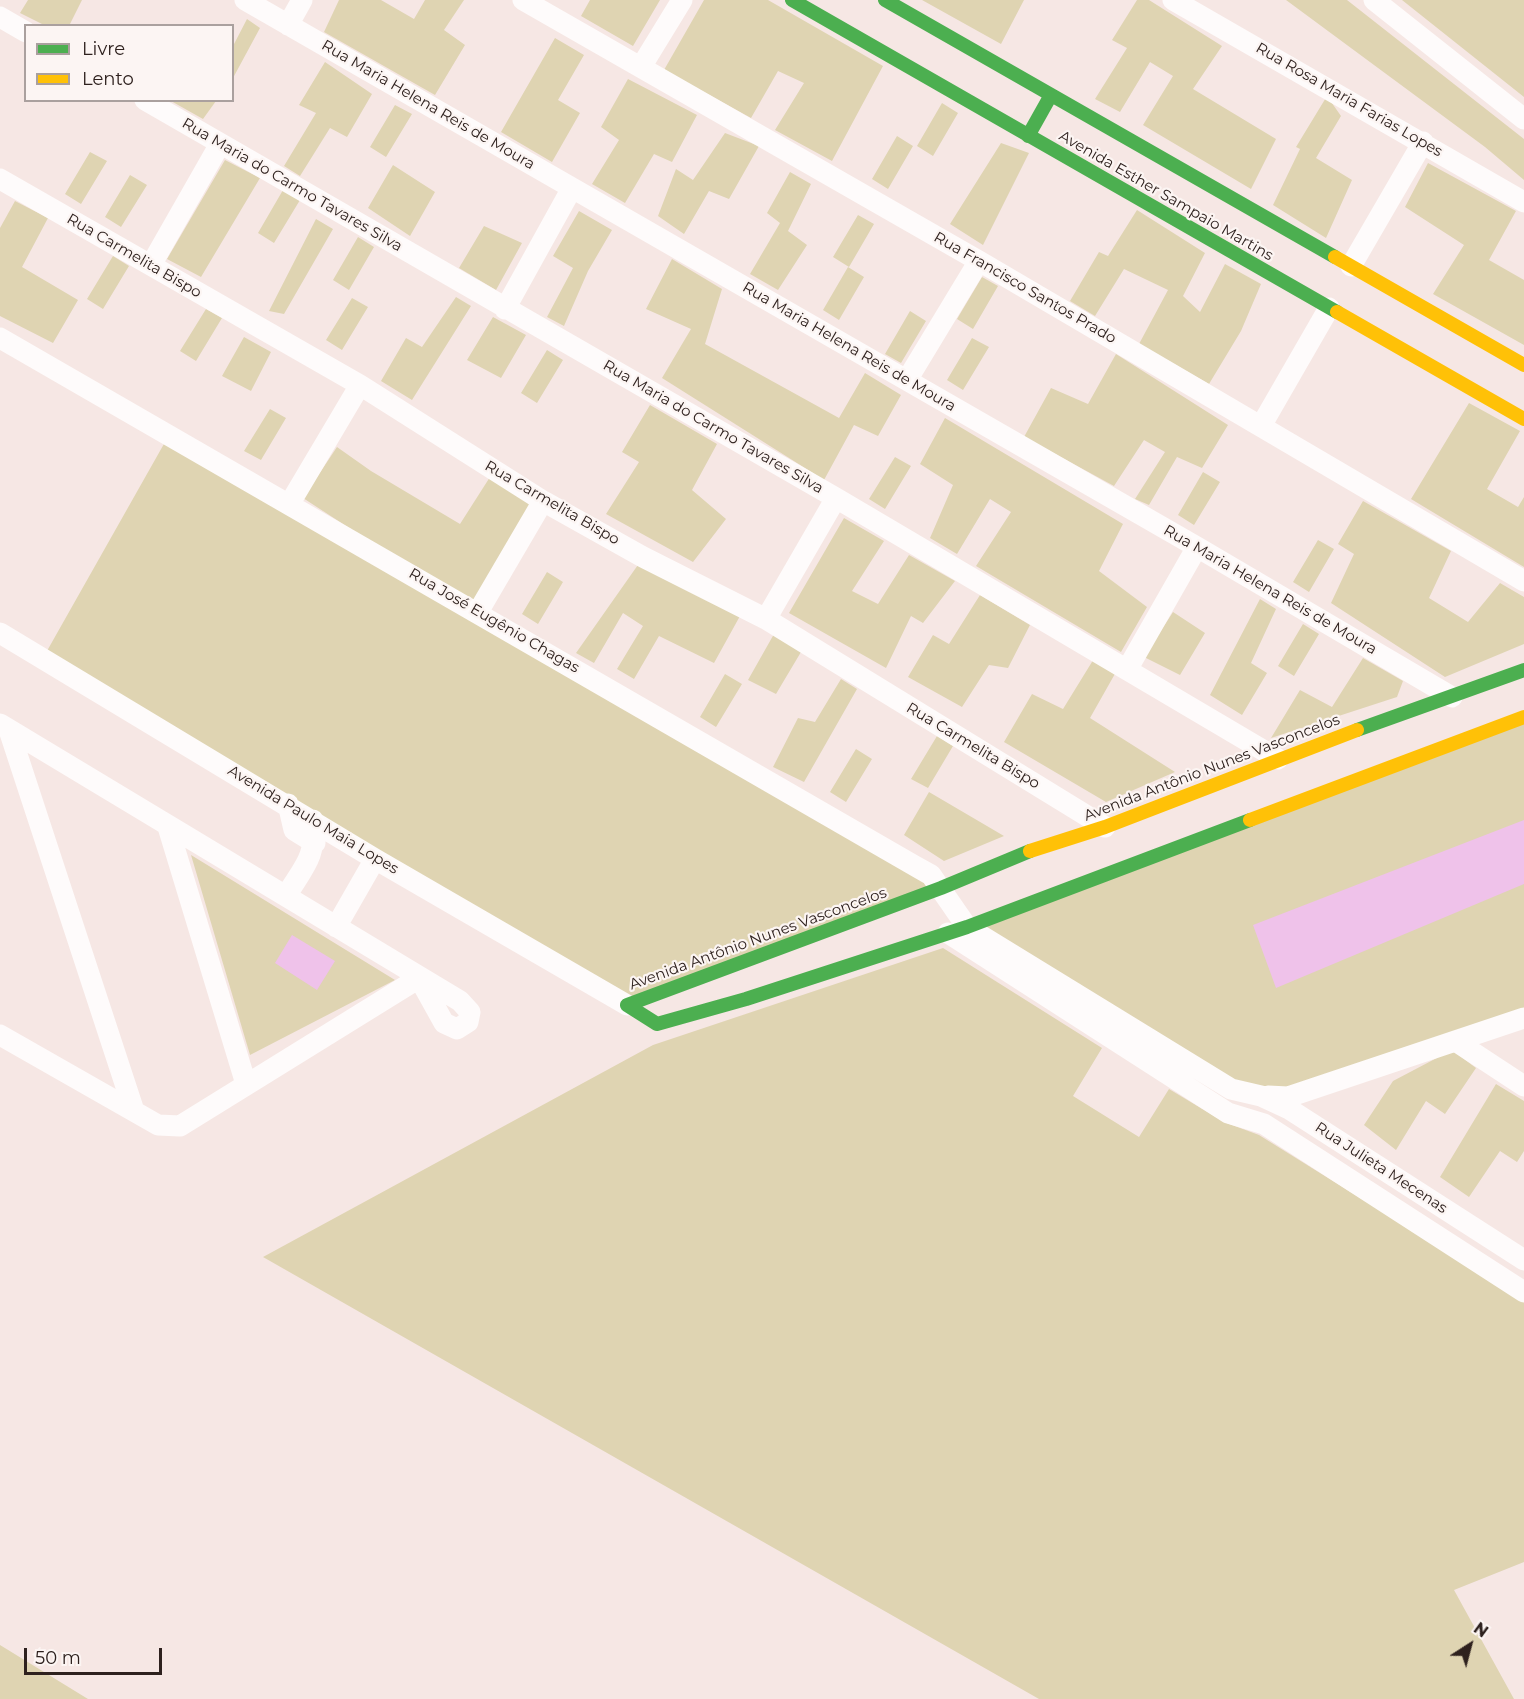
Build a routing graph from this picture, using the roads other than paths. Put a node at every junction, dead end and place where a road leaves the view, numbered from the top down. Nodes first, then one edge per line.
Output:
1 (245, 0) edge
2 (302, 0) edge
3 (523, 0) edge
4 (682, 0) edge
5 (792, 0) edge
6 (885, 0) edge
7 (1173, 0) edge
8 (1374, 0) edge
9 (0, 17) edge
10 (288, 24) junction
11 (24, 31) edge
12 (641, 67) junction
13 (1051, 95) junction
14 (148, 102) edge
15 (1524, 119) edge
16 (1028, 136) junction
17 (1423, 142) junction
18 (219, 144) junction
19 (0, 179) edge
20 (572, 188) junction
21 (1524, 202) edge
22 (979, 261) junction
23 (151, 265) junction
24 (1351, 266) junction
25 (1329, 308) junction
26 (505, 309) junction
27 (0, 338) edge
28 (1524, 364) edge
29 (908, 380) junction
30 (360, 385) junction
31 (1524, 419) edge
32 (1261, 426) junction
33 (836, 498) junction
34 (543, 501) junction
35 (290, 503) junction
36 (1197, 547) junction
37 (1524, 581) edge
38 (478, 612) junction
39 (766, 619) junction
40 (0, 633) edge
41 (1128, 668) junction
42 (1524, 670) edge
43 (1452, 698) junction
44 (1524, 717) edge
45 (5, 727) edge
46 (1278, 759) junction
47 (288, 804) junction
48 (313, 820) junction
49 (1105, 826) junction
50 (168, 827) junction
51 (315, 843) junction
52 (375, 859) junction
53 (941, 888) junction
54 (286, 896) junction
55 (336, 927) junction
56 (958, 930) junction
57 (627, 1005) junction
58 (1524, 1018) edge
59 (0, 1035) edge
60 (1457, 1042) junction
61 (246, 1084) junction
62 (1322, 1085) junction
63 (1524, 1086) edge
64 (1262, 1096) junction
65 (134, 1111) junction
66 (1328, 1134) junction
67 (1524, 1260) edge
68 (1524, 1292) edge

1 - 10 street, Rua Maria Helena Reis de Moura
2 - 10 street
3 - 12 street, Rua Francisco Santos Prado
4 - 12 street
5 - 16 street, Avenida Esther Sampaio Martins
6 - 13 street, Avenida Esther Sampaio Martins
7 - 17 street, Rua Rosa Maria Farias Lopes
8 - 15 street
9 - 11 street
10 - 20 street, Rua Maria Helena Reis de Moura
12 - 22 street, Rua Francisco Santos Prado
13 - 16 street
13 - 24 street, Avenida Esther Sampaio Martins
14 - 18 street, Rua Maria do Carmo Tavares Silva
16 - 25 street, Avenida Esther Sampaio Martins
17 - 21 street, Rua Rosa Maria Farias Lopes
17 - 24 street
18 - 23 street
18 - 26 street, Rua Maria do Carmo Tavares Silva
19 - 23 street, Rua Carmelita Bispo
20 - 26 street
20 - 29 street, Rua Maria Helena Reis de Moura
22 - 29 street
22 - 32 street, Rua Francisco Santos Prado
23 - 30 street, Rua Carmelita Bispo
24 - 28 street, Avenida Esther Sampaio Martins
25 - 31 street, Avenida Esther Sampaio Martins
25 - 32 street
26 - 33 street, Rua Maria do Carmo Tavares Silva
27 - 35 street, Rua José Eugênio Chagas
29 - 36 street, Rua Maria Helena Reis de Moura
30 - 34 street, Rua Carmelita Bispo
30 - 35 street
32 - 37 street, Rua Francisco Santos Prado
33 - 39 street
33 - 41 street, Rua Maria do Carmo Tavares Silva
34 - 38 street
34 - 39 street, Rua Carmelita Bispo
35 - 38 street, Rua José Eugênio Chagas
36 - 41 street
36 - 43 street, Rua Maria Helena Reis de Moura
38 - 53 street, Rua José Eugênio Chagas
39 - 49 street, Rua Carmelita Bispo
40 - 47 street, Avenida Paulo Maia Lopes
41 - 46 street, Rua Maria do Carmo Tavares Silva
42 - 43 street, Avenida Antônio Nunes Vasconcelos
43 - 46 street, Avenida Antônio Nunes Vasconcelos
44 - 56 street, Avenida Antônio Nunes Vasconcelos
45 - 50 street
45 - 65 street
46 - 49 street, Avenida Antônio Nunes Vasconcelos
47 - 48 street, Avenida Paulo Maia Lopes
47 - 51 street
48 - 51 street
48 - 52 street, Avenida Paulo Maia Lopes
49 - 53 street, Avenida Antônio Nunes Vasconcelos
50 - 54 street
50 - 61 street
51 - 54 street
52 - 55 street
52 - 57 street, Avenida Paulo Maia Lopes
53 - 56 street, Rua José Eugênio Chagas
53 - 57 street, Avenida Antônio Nunes Vasconcelos
54 - 55 street
55 - 61 street
56 - 57 street, Avenida Antônio Nunes Vasconcelos
56 - 64 street, Rua Julieta Mecenas
56 - 68 street
58 - 60 street
59 - 65 street
60 - 62 street
60 - 63 street
61 - 65 street
62 - 64 street
62 - 66 street
64 - 66 street, Rua Julieta Mecenas
66 - 67 street, Rua Julieta Mecenas

